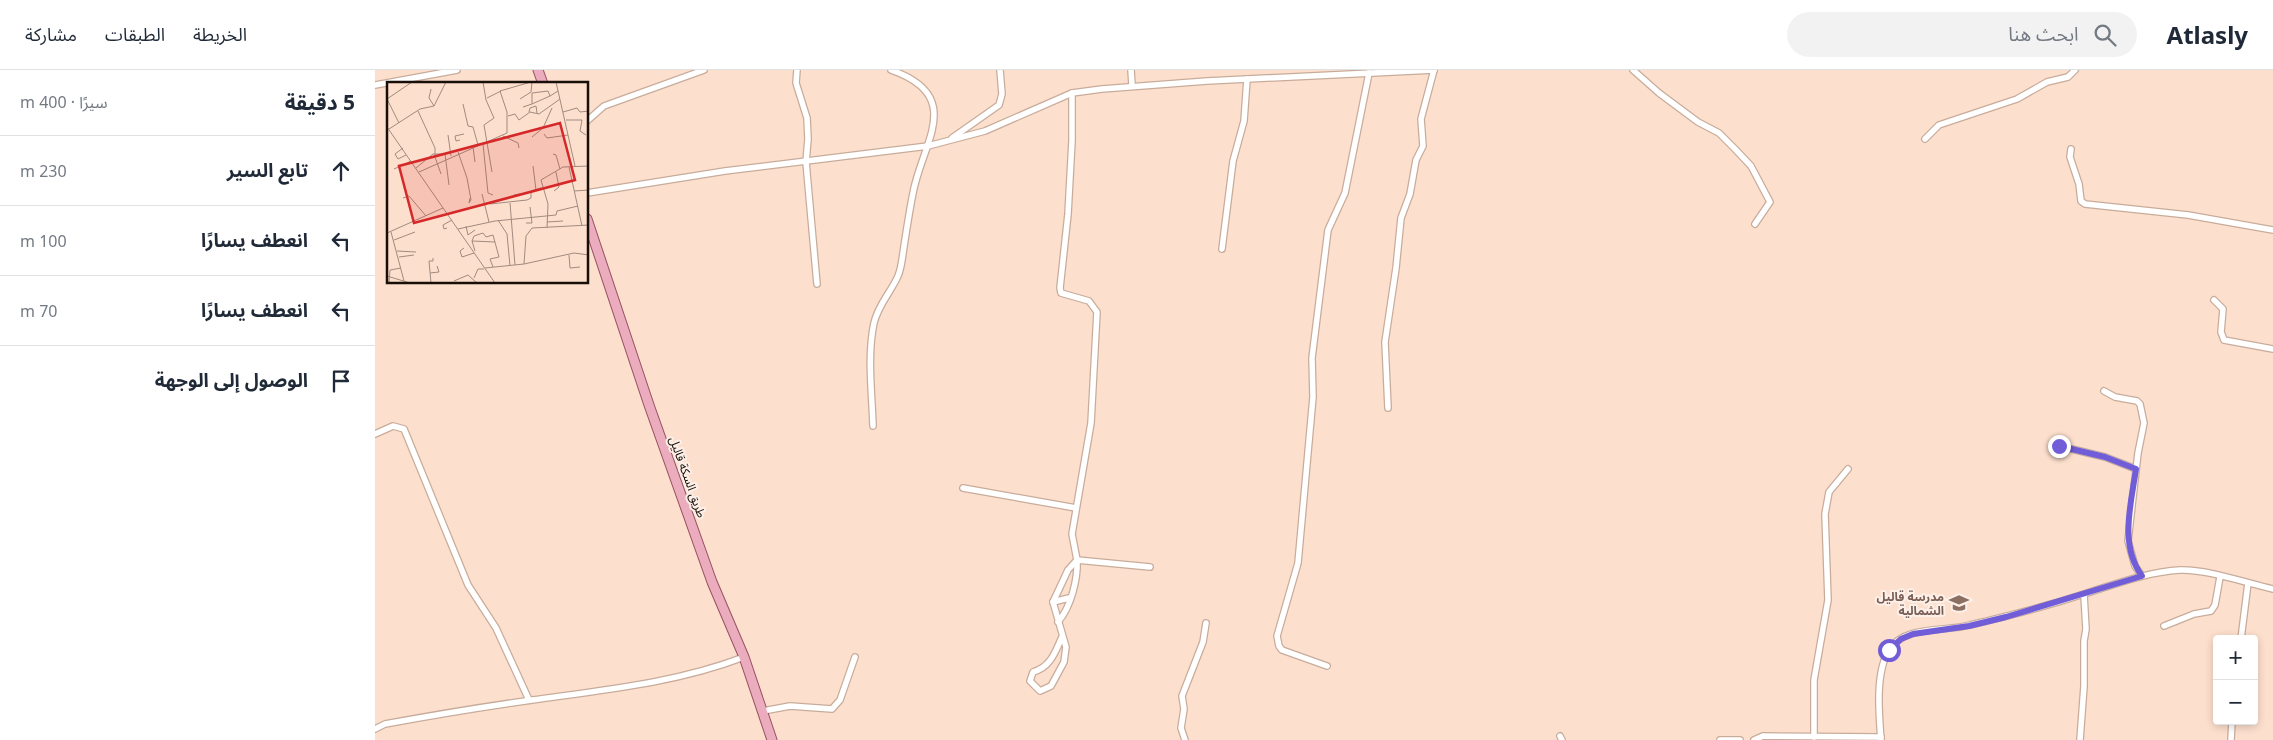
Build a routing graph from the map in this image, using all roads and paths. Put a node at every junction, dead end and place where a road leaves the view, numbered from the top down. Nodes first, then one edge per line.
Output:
1 (457, 70) edge
2 (538, 70) edge
3 (704, 70) edge
4 (797, 70) edge
5 (891, 70) edge
6 (1000, 70) edge
7 (1131, 70) edge
8 (1434, 70) edge
9 (1633, 70) edge
10 (2075, 70) edge
11 (1314, 73) edge
12 (1369, 73) junction
13 (1247, 79) junction
14 (391, 82) edge
15 (542, 82) edge
16 (1131, 85) junction
17 (1072, 94) junction
18 (589, 119) edge
19 (1925, 139) dead end
20 (946, 142) junction
21 (928, 146) junction
22 (2071, 149) dead end
23 (806, 162) junction
24 (589, 193) edge
25 (1755, 224) dead end
26 (589, 225) edge
27 (2273, 230) edge
28 (1222, 249) dead end
29 (817, 284) dead end
30 (2214, 300) dead end
31 (2273, 349) edge
32 (2104, 391) dead end
33 (1388, 408) dead end
34 (873, 426) dead end
35 (375, 434) edge
36 (2056, 441) dead end
37 (1848, 468) dead end
38 (2136, 469) junction
39 (963, 488) dead end
40 (1076, 508) junction
41 (1077, 560) junction
42 (1150, 567) dead end
43 (2142, 576) junction
44 (2220, 577) junction
45 (2248, 583) junction
46 (2273, 589) edge
47 (2084, 594) junction
48 (1069, 598) junction
49 (1053, 602) junction
50 (1058, 622) junction
51 (1206, 623) dead end
52 (2164, 626) dead end
53 (2242, 635) edge
54 (1062, 637) junction
55 (744, 657) junction
56 (855, 657) dead end
57 (1327, 666) dead end
58 (529, 700) junction
59 (763, 711) junction
60 (2232, 725) edge
61 (375, 729) edge
62 (1814, 738) junction
63 (1881, 738) edge
64 (772, 740) edge
65 (1185, 740) edge
66 (1720, 740) edge
67 (1740, 740) edge
68 (1753, 740) edge
69 (2080, 740) edge
70 (2231, 740) edge

1 - 14 street
2 - 15 main road
3 - 18 street
4 - 23 street
5 - 21 street
6 - 20 street
7 - 16 street
8 - 12 street
8 - 33 street
9 - 25 street
10 - 19 street
11 - 12 street
11 - 13 street
12 - 57 street
13 - 16 street
13 - 28 street
16 - 17 street
17 - 20 street
17 - 40 street
20 - 21 street
21 - 23 street
21 - 34 street
22 - 27 street
23 - 24 street
23 - 29 street
26 - 55 main road, طريق السكة قاليل
30 - 31 street
32 - 38 street
35 - 58 street
36 - 38 street
37 - 62 street
38 - 43 street
39 - 40 street
40 - 41 street
41 - 42 street
41 - 48 street
41 - 49 street
43 - 44 street
43 - 47 street
44 - 45 street
44 - 52 street
45 - 46 street
45 - 53 street
47 - 63 street
47 - 69 street
48 - 49 street
48 - 50 street
49 - 50 street
50 - 54 street
51 - 65 street
54 - 54 street
55 - 58 street
55 - 59 main road, طريق السكة قاليل
56 - 59 street
58 - 61 street
59 - 64 main road, طريق السكة قاليل
60 - 70 street
62 - 63 street
62 - 68 street
66 - 67 street

